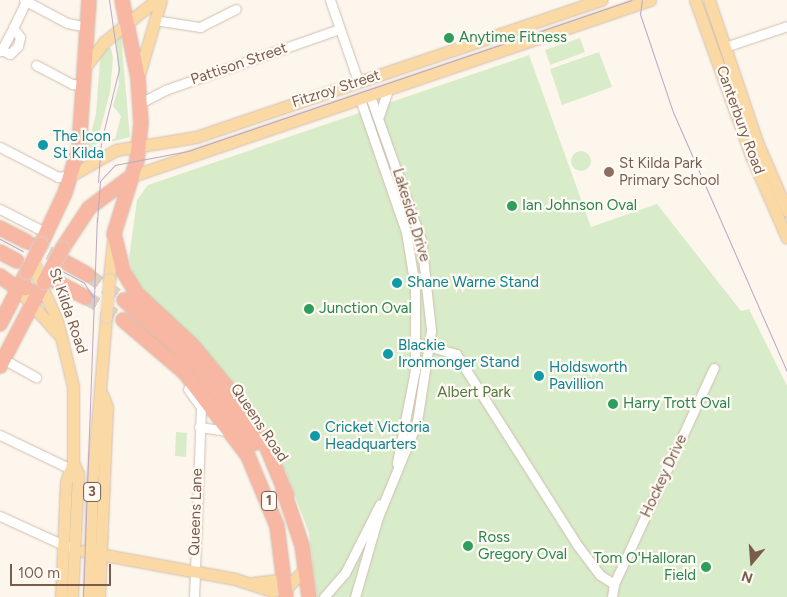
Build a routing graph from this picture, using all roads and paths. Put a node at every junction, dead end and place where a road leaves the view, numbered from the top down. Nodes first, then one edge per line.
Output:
1 (89, 0) edge
2 (122, 0) edge
3 (156, 0) edge
4 (161, 0) edge
5 (330, 0) edge
6 (601, 0) edge
7 (650, 0) edge
8 (695, 0) edge
9 (708, 0) edge
10 (25, 1) edge
11 (236, 9) dead end
12 (154, 20) junction
13 (787, 26) edge
14 (88, 27) junction
15 (126, 28) junction
16 (339, 29) junction
17 (725, 47) junction
18 (1, 50) edge
19 (36, 65) dead end
20 (86, 66) junction
21 (138, 78) junction
22 (358, 81) junction
23 (84, 85) junction
24 (388, 90) junction
25 (365, 98) junction
26 (140, 103) junction
27 (380, 116) junction
28 (140, 146) junction
29 (0, 147) edge
30 (72, 175) junction
31 (132, 176) junction
32 (780, 201) edge
33 (0, 209) edge
34 (787, 211) edge
35 (0, 228) edge
36 (114, 234) junction
37 (46, 236) junction
38 (787, 238) edge
39 (27, 242) tunnel mouth
40 (0, 252) edge
41 (63, 255) junction
42 (17, 261) dead end
43 (88, 275) tunnel mouth
44 (2, 277) edge
45 (41, 280) junction
46 (18, 289) junction
47 (85, 297) tunnel mouth
48 (124, 300) tunnel mouth
49 (32, 305) junction
50 (123, 320) tunnel mouth
51 (0, 324) edge
52 (60, 336) junction
53 (417, 343) junction
54 (431, 344) junction
55 (2, 362) edge
56 (714, 368) dead end
57 (36, 377) dead end
58 (188, 390) dead end
59 (200, 427) junction
60 (233, 432) junction
61 (0, 435) edge
62 (71, 465) junction
63 (395, 471) junction
64 (286, 496) junction
65 (386, 497) junction
66 (0, 516) edge
67 (68, 547) junction
68 (95, 553) junction
69 (307, 567) junction
70 (194, 572) junction
71 (614, 584) junction
72 (286, 588) edge
73 (61, 597) edge
74 (72, 597) edge
75 (89, 597) edge
76 (99, 597) edge
77 (194, 597) edge
78 (309, 597) edge
79 (324, 597) edge
80 (355, 597) edge
81 (612, 597) edge

1 - 14 highway, St Kilda Road
2 - 15 highway, St Kilda Road
3 - 15 main road
4 - 12 main road
5 - 16 street
6 - 22 main road, Fitzroy Street
7 - 24 main road, Fitzroy Street
8 - 32 main road, Canterbury Road
9 - 17 main road, Canterbury Road
10 - 14 street
10 - 18 street
11 - 12 street
12 - 21 main road
13 - 17 street
14 - 20 highway, St Kilda Road
15 - 20 main road
15 - 21 highway, St Kilda Road
16 - 22 street
16 - 26 street, Pattison Street
17 - 32 main road, Canterbury Road
19 - 23 street
20 - 23 highway, St Kilda Road
21 - 26 highway, St Kilda Road
22 - 25 main road, Lakeside Drive
22 - 28 main road, Fitzroy Street
23 - 30 highway, St Kilda Road
24 - 25 main road, Fitzroy Street
24 - 27 street
25 - 27 street, Lakeside Drive
25 - 31 main road, Fitzroy Street
25 - 53 street, Lakeside Drive
26 - 28 highway, St Kilda Road
27 - 54 street, Lakeside Drive
28 - 30 main road, Fitzroy Street
28 - 31 highway, St Kilda Road
29 - 30 street
30 - 37 highway, St Kilda Road
31 - 36 highway, St Kilda Road
31 - 41 highway
32 - 34 main road, Canterbury Road
32 - 38 main road, Canterbury Road
33 - 37 street
35 - 39 highway
36 - 64 highway
36 - 68 main road, St Kilda Road, bridge
37 - 45 highway, St Kilda Road, bridge
40 - 42 highway
41 - 43 highway
41 - 45 highway, bridge
44 - 46 highway
45 - 46 highway
45 - 46 highway
45 - 47 highway
45 - 49 highway
45 - 52 main road, St Kilda Road / 3
46 - 49 main road
46 - 51 highway
48 - 64 highway, Queens Road / 1
49 - 52 main road
49 - 55 highway
50 - 60 highway, Queens Road / 1
52 - 62 main road, St Kilda Road / 3
53 - 54 street
53 - 63 street, Lakeside Drive
54 - 63 street, Lakeside Drive
54 - 71 street
55 - 57 street
56 - 71 street, Hockey Drive
58 - 59 street, Queens Lane
59 - 60 street
59 - 70 street, Queens Lane
60 - 72 highway, Queens Road / 1
61 - 62 street
62 - 67 main road, St Kilda Road / 3
63 - 65 street, Lakeside Drive
64 - 69 highway, Queens Road / 1
65 - 79 street
65 - 80 street, Lakeside Drive
66 - 67 street
67 - 68 main road
67 - 73 main road, St Kilda Road
67 - 74 main road, St Kilda Road / 3
68 - 70 main road
68 - 75 main road, St Kilda Road
68 - 76 main road, St Kilda Road
69 - 72 main road
69 - 78 highway, Queens Road / 1
70 - 72 main road
70 - 77 street, Queens Lane
71 - 81 street, Hockey Drive

